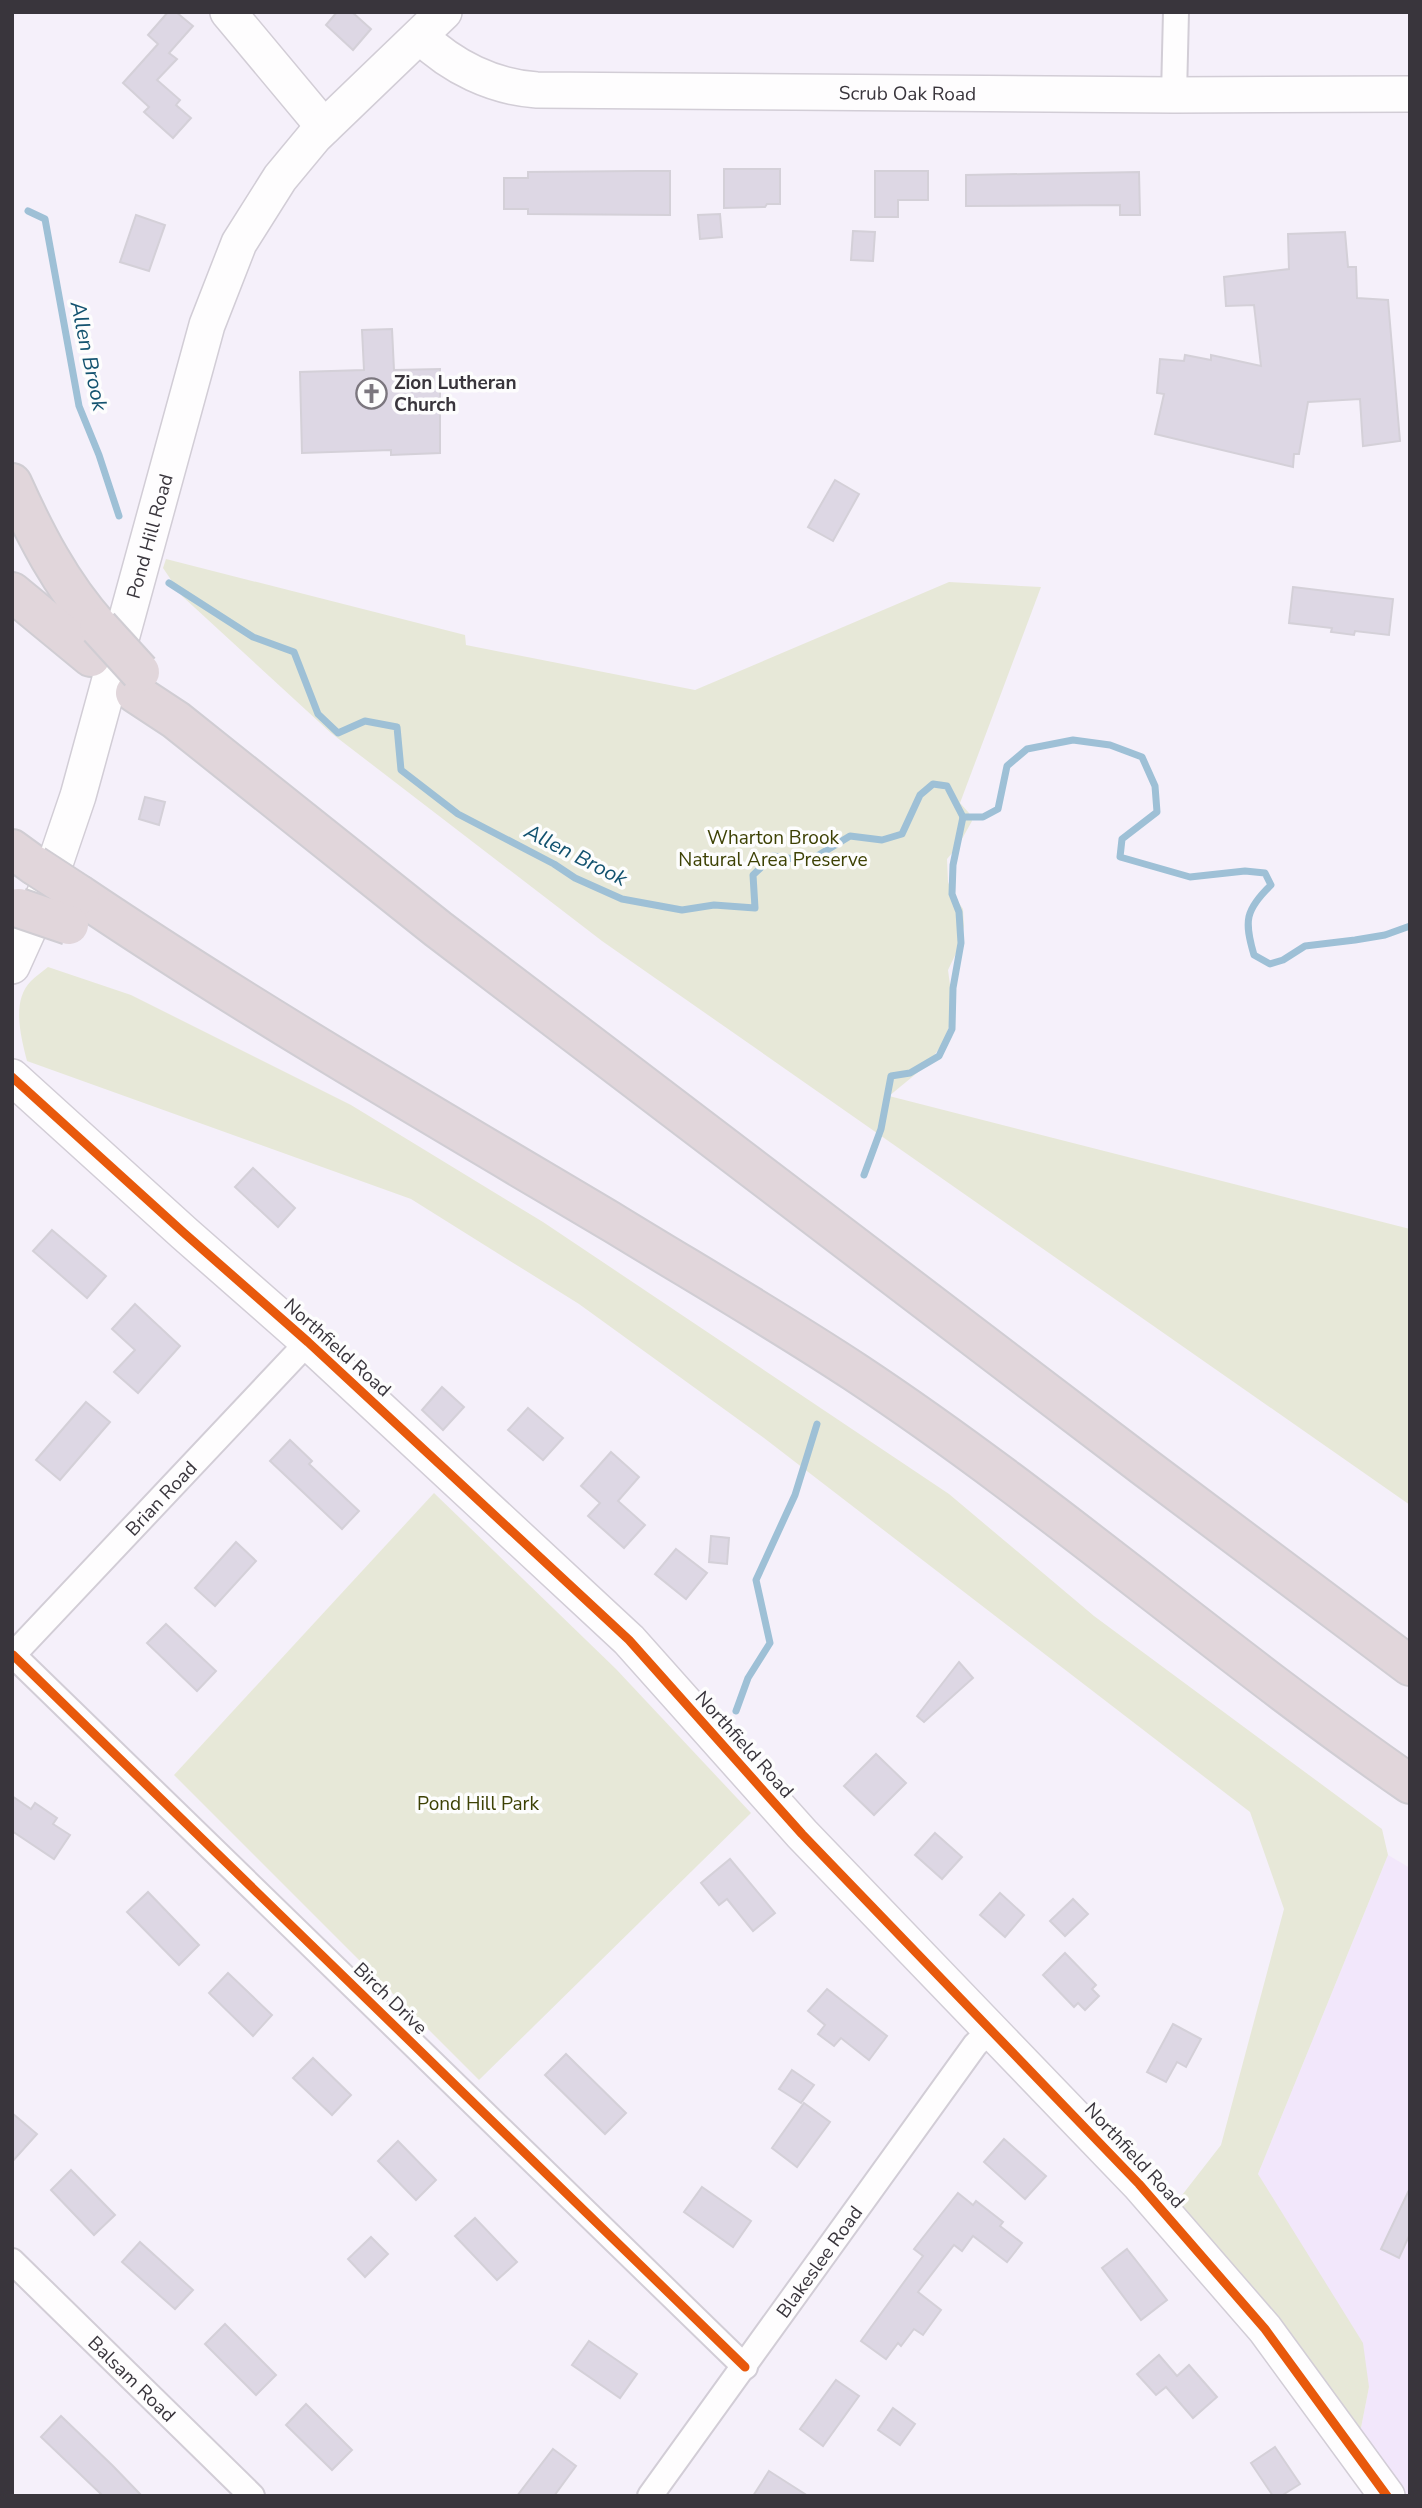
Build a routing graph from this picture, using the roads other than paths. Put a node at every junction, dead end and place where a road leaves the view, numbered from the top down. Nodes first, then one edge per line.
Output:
1 (228, 12) edge
2 (1176, 12) edge
3 (432, 24) edge
4 (1410, 94) edge
5 (1174, 95) junction
6 (324, 127) junction
7 (12, 483) edge
8 (12, 592) edge
9 (95, 642) junction
10 (23, 857) edge
11 (16, 907) edge
12 (75, 910) junction
13 (12, 966) edge
14 (12, 1077) edge
15 (308, 1342) junction
16 (13, 1655) edge
17 (1410, 1666) edge
18 (1410, 1784) edge
19 (991, 2029) junction
20 (12, 2261) edge
21 (745, 2367) junction
22 (252, 2496) edge
23 (650, 2496) edge
24 (1387, 2496) edge

1 - 6 street
2 - 5 street
3 - 5 street, Scrub Oak Road
3 - 6 street, Pond Hill Road
4 - 5 street, Scrub Oak Road
6 - 13 street, Pond Hill Road
7 - 9 highway
8 - 9 highway
9 - 17 highway, bridge
10 - 12 highway, bridge
11 - 12 highway, bridge
12 - 18 highway
14 - 15 street, Northfield Road
15 - 16 street, Brian Road
15 - 19 street, Northfield Road
16 - 21 street, Birch Drive
19 - 21 street, Blakeslee Road
19 - 24 street, Northfield Road
20 - 22 street, Balsam Road
21 - 23 street, Blakeslee Road

